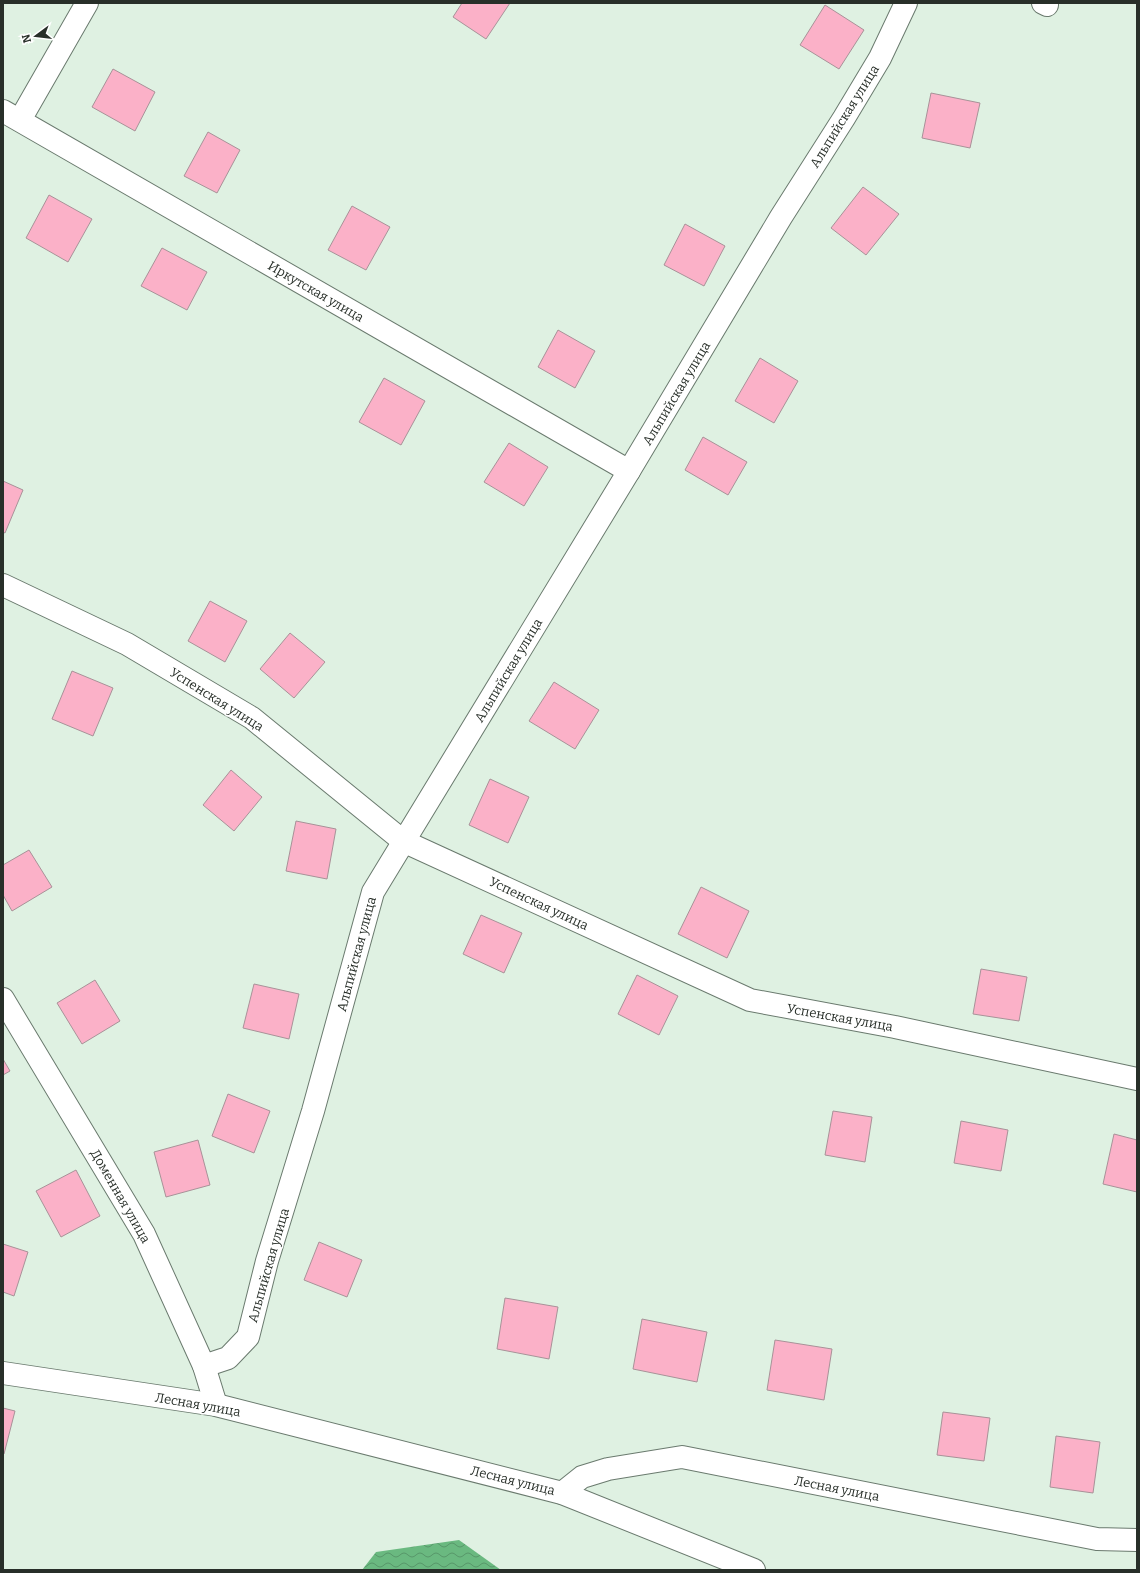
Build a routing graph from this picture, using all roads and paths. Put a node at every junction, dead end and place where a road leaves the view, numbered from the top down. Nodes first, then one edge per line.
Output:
1 (87, 3) edge
2 (906, 3) edge
3 (11, 116) edge
4 (629, 471) junction
5 (3, 585) edge
6 (403, 841) junction
7 (3, 999) edge
8 (1137, 1079) edge
9 (204, 1366) junction
10 (3, 1373) edge
11 (216, 1405) junction
12 (562, 1492) junction
13 (1137, 1540) edge
14 (754, 1570) edge

1 - 3 street
2 - 4 street, Альпийская улица
3 - 4 street, Иркутская улица
4 - 6 street, Альпийская улица
5 - 6 street, Успенская улица
6 - 8 street, Успенская улица
6 - 9 street, Альпийская улица
7 - 9 street, Доменная улица
9 - 11 street, Доменная улица
10 - 11 street, Лесная улица
11 - 12 street, Лесная улица
12 - 13 street, Лесная улица
12 - 14 street

